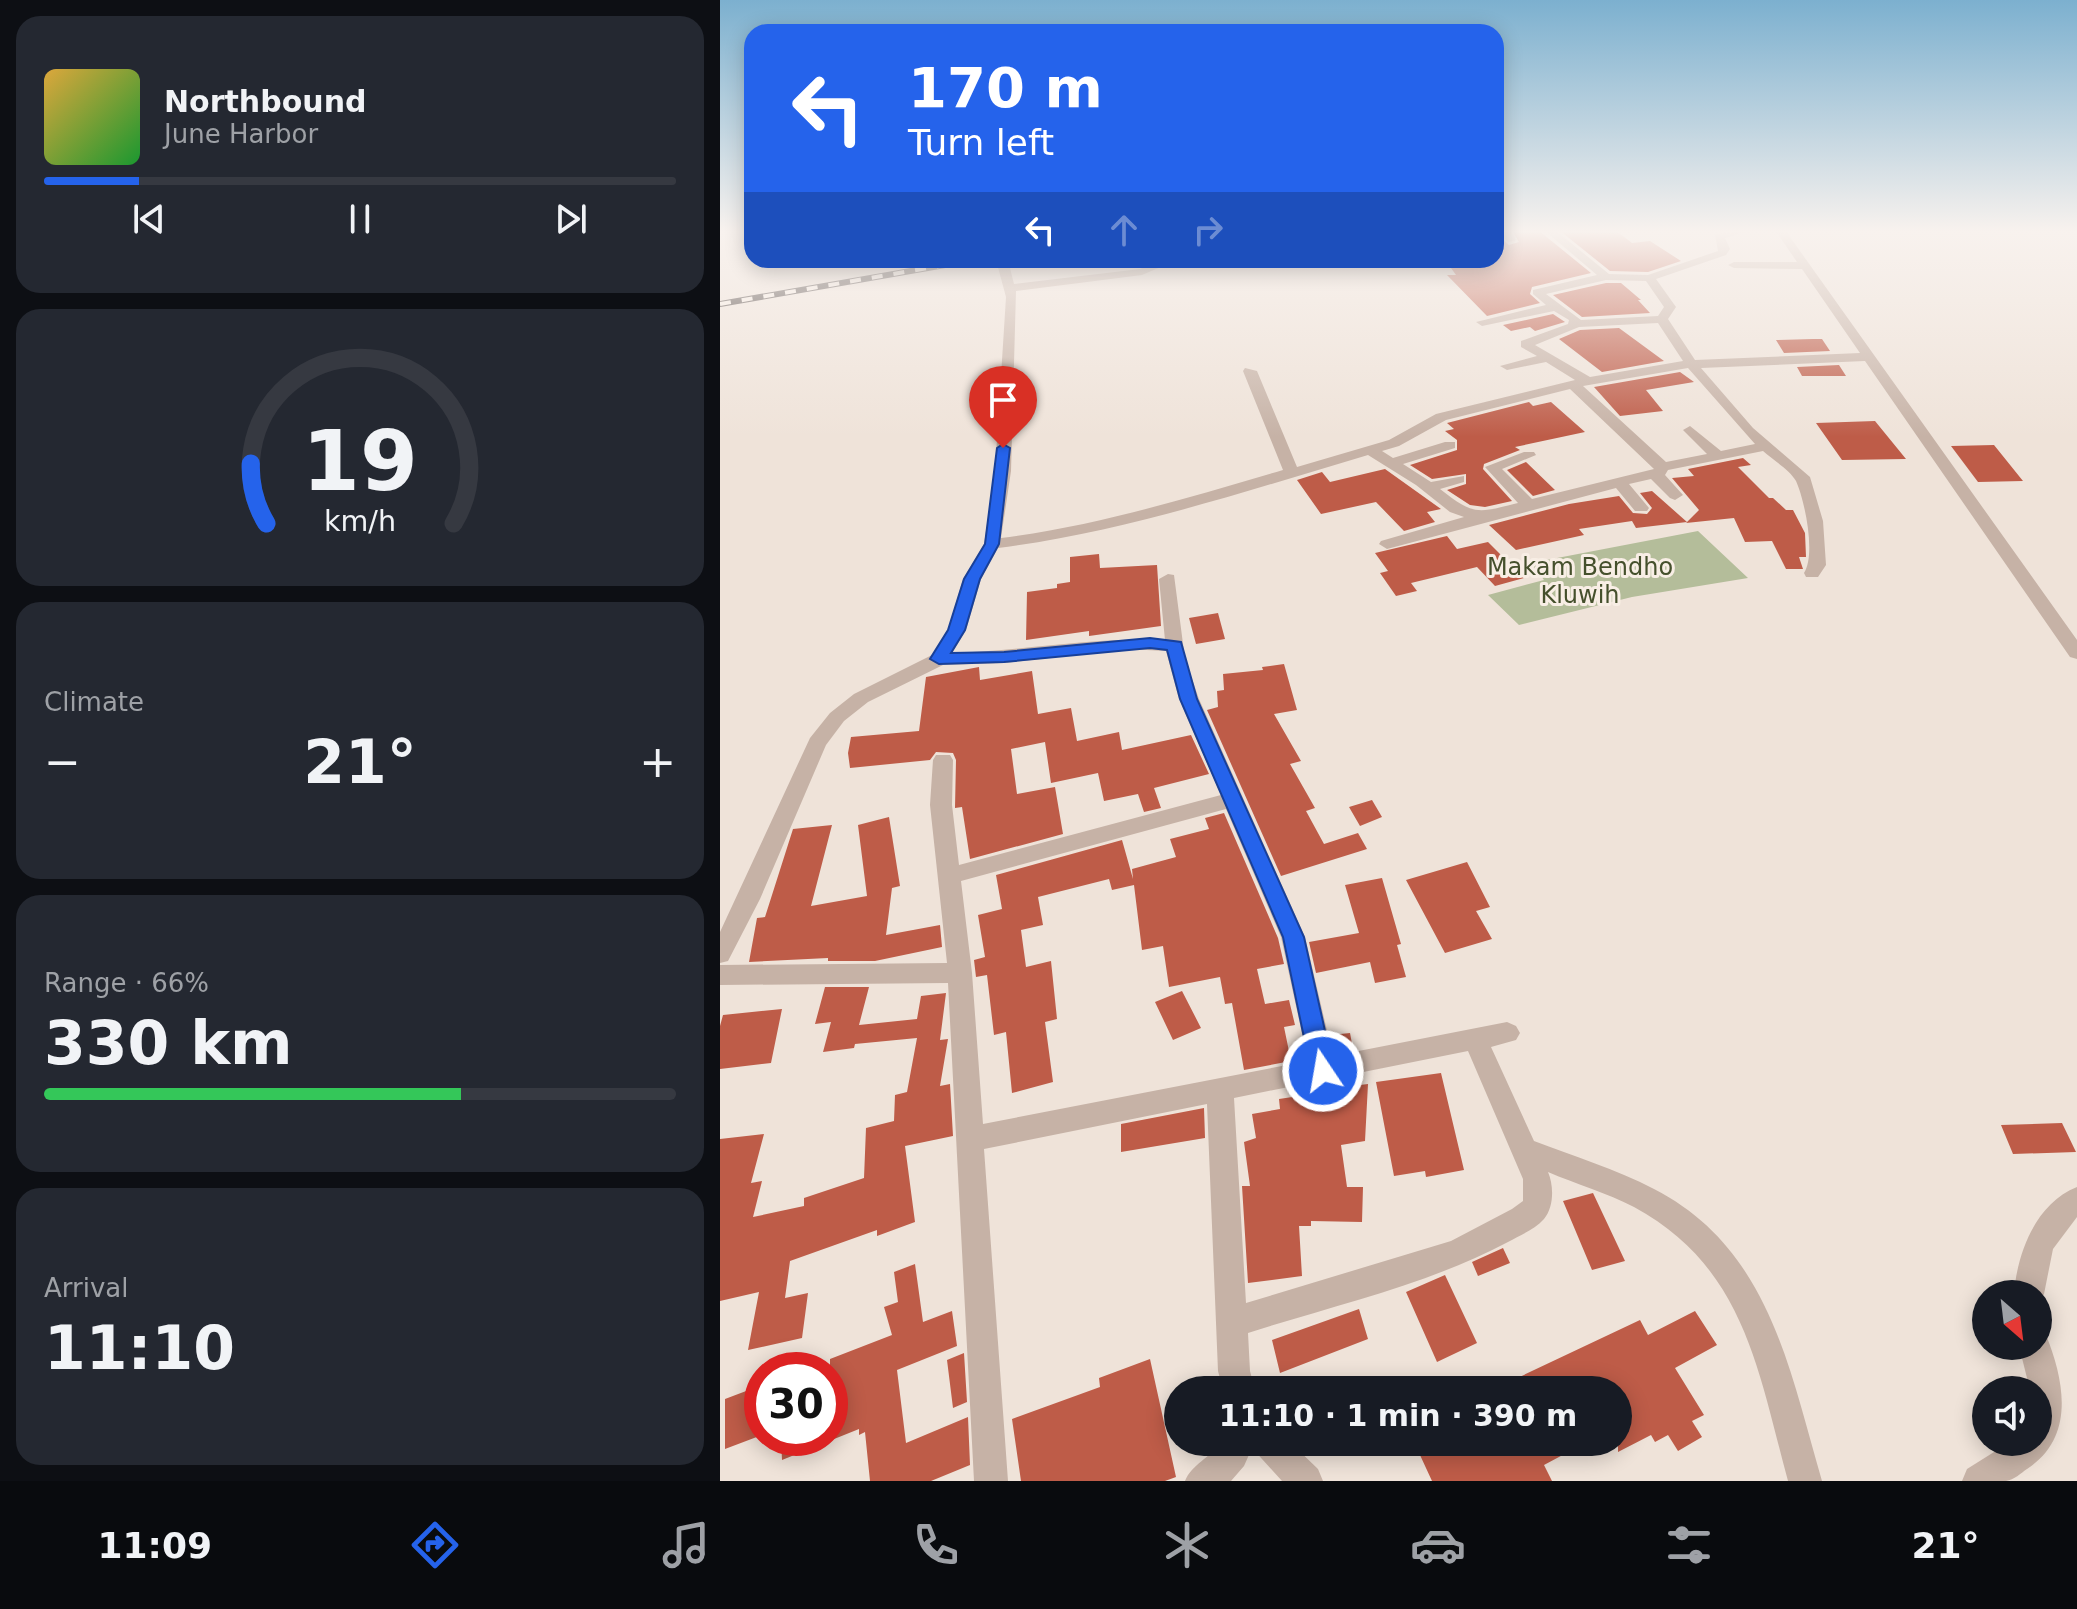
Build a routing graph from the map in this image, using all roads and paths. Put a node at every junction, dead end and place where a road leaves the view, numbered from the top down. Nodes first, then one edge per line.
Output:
1 (1012, 299) edge
2 (1546, 299) edge
3 (1664, 299) edge
4 (1828, 299) edge
5 (1556, 307) junction
6 (1662, 319) junction
7 (1482, 322) dead end
8 (1575, 324) junction
9 (1867, 357) junction
10 (1548, 358) junction
11 (1691, 364) junction
12 (1507, 366) dead end
13 (1250, 371) dead end
14 (1580, 382) junction
15 (1690, 430) dead end
16 (1450, 445) dead end
17 (1767, 446) junction
18 (1370, 450) junction
19 (1529, 455) dead end
20 (1718, 456) junction
21 (1391, 463) junction
22 (1291, 471) junction
23 (1660, 471) junction
24 (1459, 479) dead end
25 (1620, 483) junction
26 (1429, 488) junction
27 (1675, 495) dead end
28 (1528, 504) junction
29 (1641, 508) dead end
30 (1480, 517) junction
31 (992, 544) junction
32 (1387, 544) dead end
33 (1812, 573) dead end
34 (1168, 579) dead end
35 (1175, 646) junction
36 (2077, 653) edge
37 (939, 659) junction
38 (943, 760) dead end
39 (1231, 800) junction
40 (951, 875) junction
41 (720, 954) edge
42 (960, 973) junction
43 (720, 975) edge
44 (1507, 1033) dead end
45 (1475, 1039) junction
46 (1323, 1071) junction
47 (1220, 1091) junction
48 (971, 1139) junction
49 (1527, 1151) junction
50 (2077, 1200) edge
51 (2032, 1280) edge
52 (1232, 1322) junction
53 (1238, 1376) edge
54 (1232, 1456) edge
55 (1280, 1456) edge
56 (2015, 1456) edge
57 (991, 1481) edge
58 (1202, 1481) edge
59 (1306, 1481) edge
60 (1805, 1481) edge
61 (1979, 1481) edge

1 - 31 street
2 - 5 street
3 - 6 street
4 - 9 street
5 - 7 street
5 - 8 street
6 - 8 street
6 - 11 street
8 - 10 street
9 - 11 street
9 - 36 street
10 - 12 street
10 - 14 street
11 - 14 street
11 - 17 street
13 - 22 street
14 - 18 street
14 - 23 street
15 - 20 street
16 - 21 street
17 - 20 street
17 - 33 street
18 - 21 street
18 - 22 street
19 - 28 street
20 - 23 street
21 - 26 street
22 - 31 street
23 - 25 street
23 - 27 street
24 - 26 street
25 - 28 street
25 - 29 street
26 - 30 street
28 - 30 street
30 - 32 street
31 - 37 street
34 - 35 street
35 - 37 street
35 - 39 street
37 - 41 street
38 - 40 street
39 - 40 street
39 - 46 street
40 - 42 street
42 - 43 street
42 - 48 street
44 - 45 street
45 - 46 street
45 - 49 street
46 - 47 street
47 - 48 street
47 - 52 street
48 - 57 street
49 - 52 street
49 - 60 street
50 - 51 street
52 - 53 street
54 - 58 street
55 - 59 street
56 - 61 street

